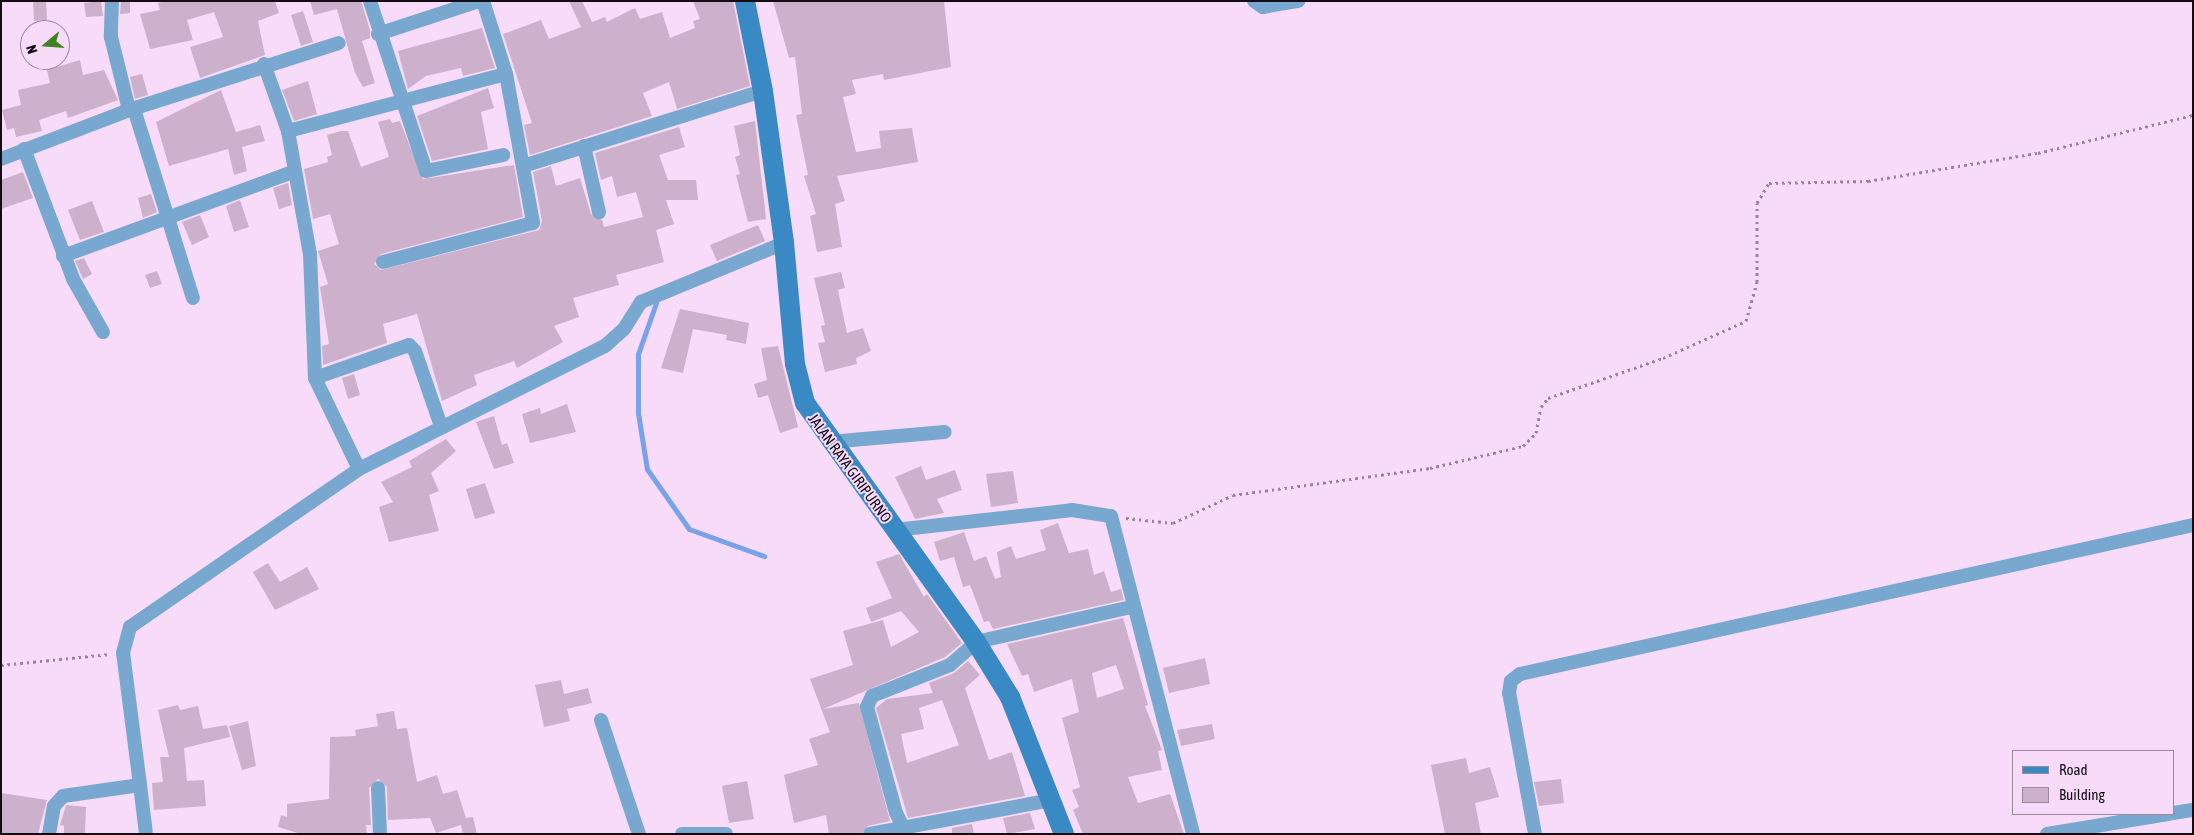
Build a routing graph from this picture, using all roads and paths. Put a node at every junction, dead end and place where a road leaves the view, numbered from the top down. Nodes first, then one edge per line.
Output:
1 (112, 1) edge
2 (370, 1) edge
3 (479, 1) edge
4 (483, 1) edge
5 (745, 1) edge
6 (1254, 1) edge
7 (1298, 1) edge
8 (378, 34) junction
9 (339, 43) dead end
10 (264, 64) junction
11 (506, 74) junction
12 (763, 91) junction
13 (402, 99) junction
14 (132, 110) junction
15 (2193, 115) edge
16 (288, 131) junction
17 (584, 146) junction
18 (24, 149) junction
19 (503, 155) dead end
20 (1, 159) edge
21 (523, 166) junction
22 (295, 172) junction
23 (599, 212) dead end
24 (169, 218) junction
25 (784, 243) junction
26 (64, 256) junction
27 (383, 262) dead end
28 (193, 298) dead end
29 (103, 332) dead end
30 (315, 378) junction
31 (441, 426) junction
32 (945, 432) dead end
33 (829, 442) junction
34 (359, 469) junction
35 (1110, 516) junction
36 (2193, 525) edge
37 (895, 530) junction
38 (1131, 608) junction
39 (976, 642) junction
40 (123, 653) junction
41 (1, 665) edge
42 (601, 720) dead end
43 (140, 785) junction
44 (378, 788) dead end
45 (1052, 800) junction
46 (2193, 810) edge
47 (2174, 813) edge
48 (2159, 815) edge
49 (905, 832) edge
50 (49, 834) edge
51 (146, 834) edge
52 (380, 834) edge
53 (639, 834) edge
54 (682, 834) edge
55 (726, 834) edge
56 (870, 834) edge
57 (1064, 834) edge
58 (1193, 834) edge
59 (1535, 834) edge
60 (2047, 834) edge

1 - 14 street
2 - 8 street
3 - 8 street
4 - 11 street
5 - 12 main road, JALAN RAYA GIRIPURNO
6 - 7 street
8 - 13 street
9 - 10 street
10 - 14 street
10 - 16 street
11 - 13 street
11 - 21 street
12 - 17 street
12 - 25 main road, JALAN RAYA GIRIPURNO
13 - 16 street
13 - 19 street
14 - 18 street
14 - 24 street
15 - 35 path
16 - 22 street
17 - 21 street
17 - 23 street
18 - 20 street
18 - 26 street
21 - 27 street
22 - 24 street
22 - 30 street
24 - 26 street
24 - 28 street
25 - 31 street
25 - 33 main road, JALAN RAYA GIRIPURNO
26 - 29 street
30 - 31 street
30 - 34 street
31 - 34 street
32 - 33 street
33 - 37 main road, JALAN RAYA GIRIPURNO
34 - 40 street
35 - 37 street
35 - 38 street
36 - 59 street
37 - 39 main road, JALAN RAYA GIRIPURNO
38 - 39 street
38 - 58 street
39 - 45 main road, JALAN RAYA GIRIPURNO
39 - 49 street
40 - 41 path
40 - 43 street
42 - 53 street
43 - 50 street
43 - 51 street
44 - 52 street
45 - 49 street
45 - 57 main road, JALAN RAYA GIRIPURNO
46 - 47 street
48 - 60 street
49 - 56 street
54 - 55 street

